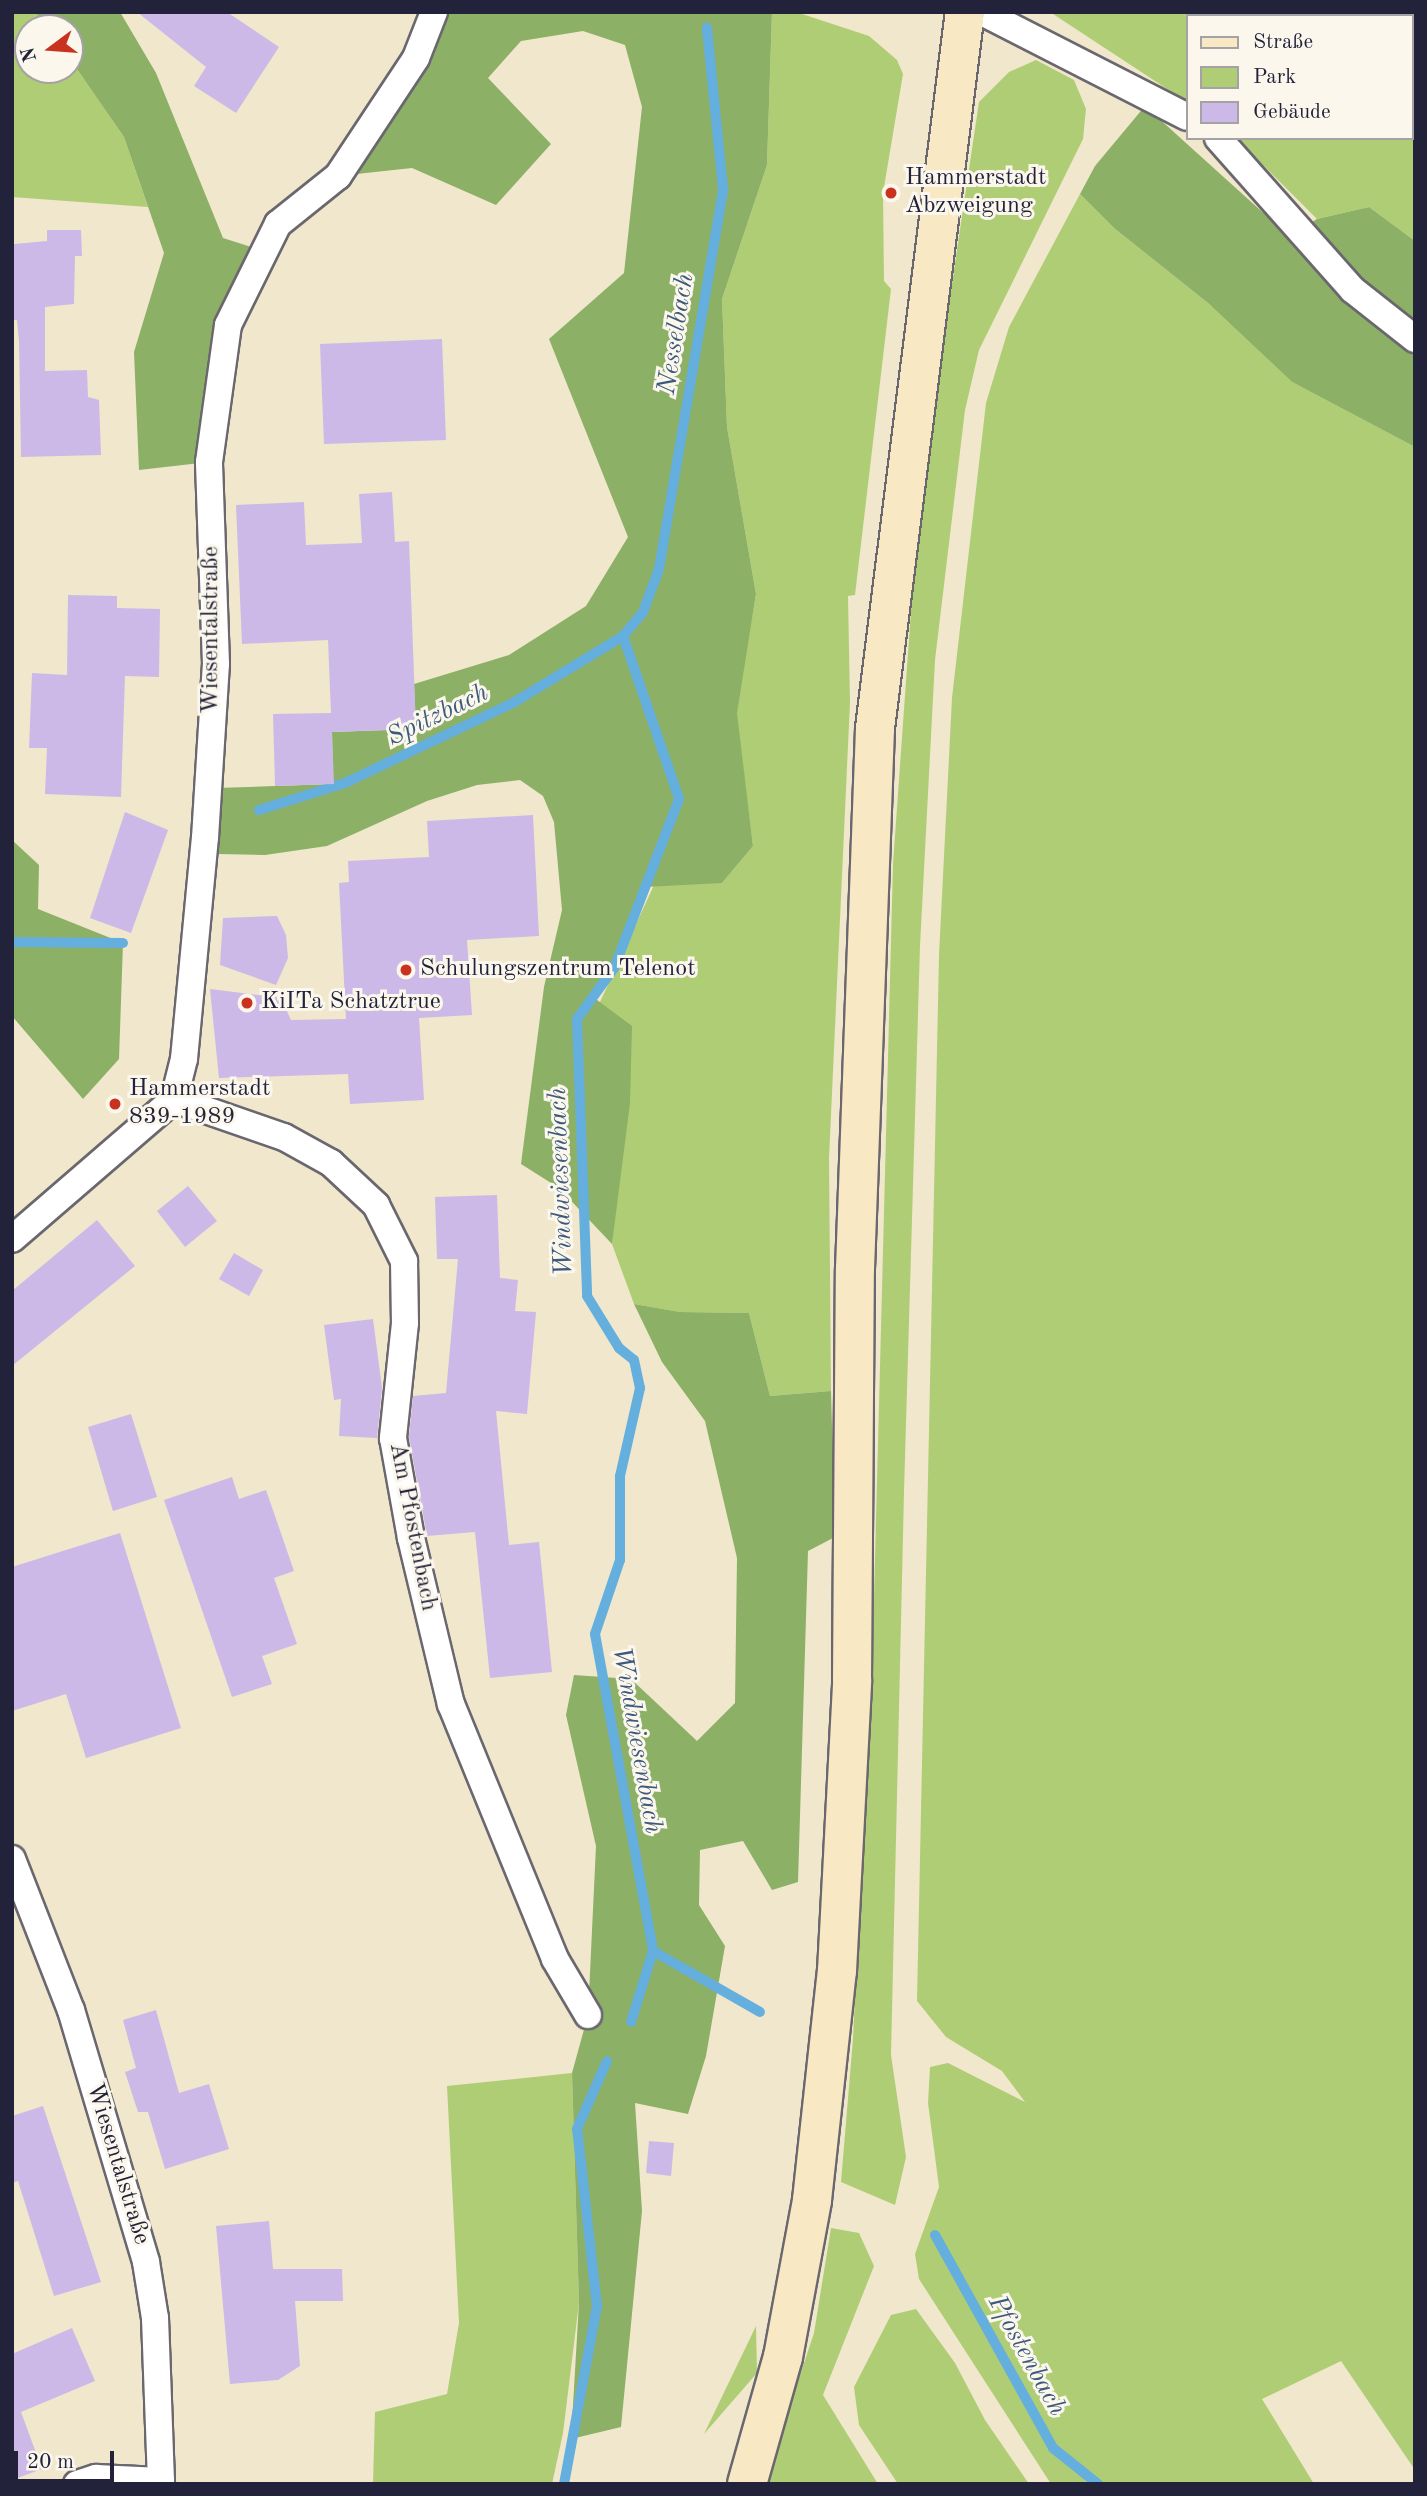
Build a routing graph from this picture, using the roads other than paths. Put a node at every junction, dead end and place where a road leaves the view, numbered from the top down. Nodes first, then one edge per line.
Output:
1 (434, 12) edge
2 (965, 12) edge
3 (982, 12) edge
4 (1186, 116) edge
5 (1220, 140) edge
6 (1415, 339) edge
7 (174, 1099) junction
8 (12, 1239) edge
9 (12, 1859) edge
10 (588, 2015) dead end
11 (161, 2482) edge
12 (77, 2484) edge
13 (747, 2484) edge

1 - 7 street, Wiesentalstraße
2 - 13 main road
3 - 4 street
5 - 6 street
7 - 8 street
7 - 10 street, Am Pfostenbach
9 - 11 street, Wiesentalstraße
11 - 12 street, Wiesentalstraße

